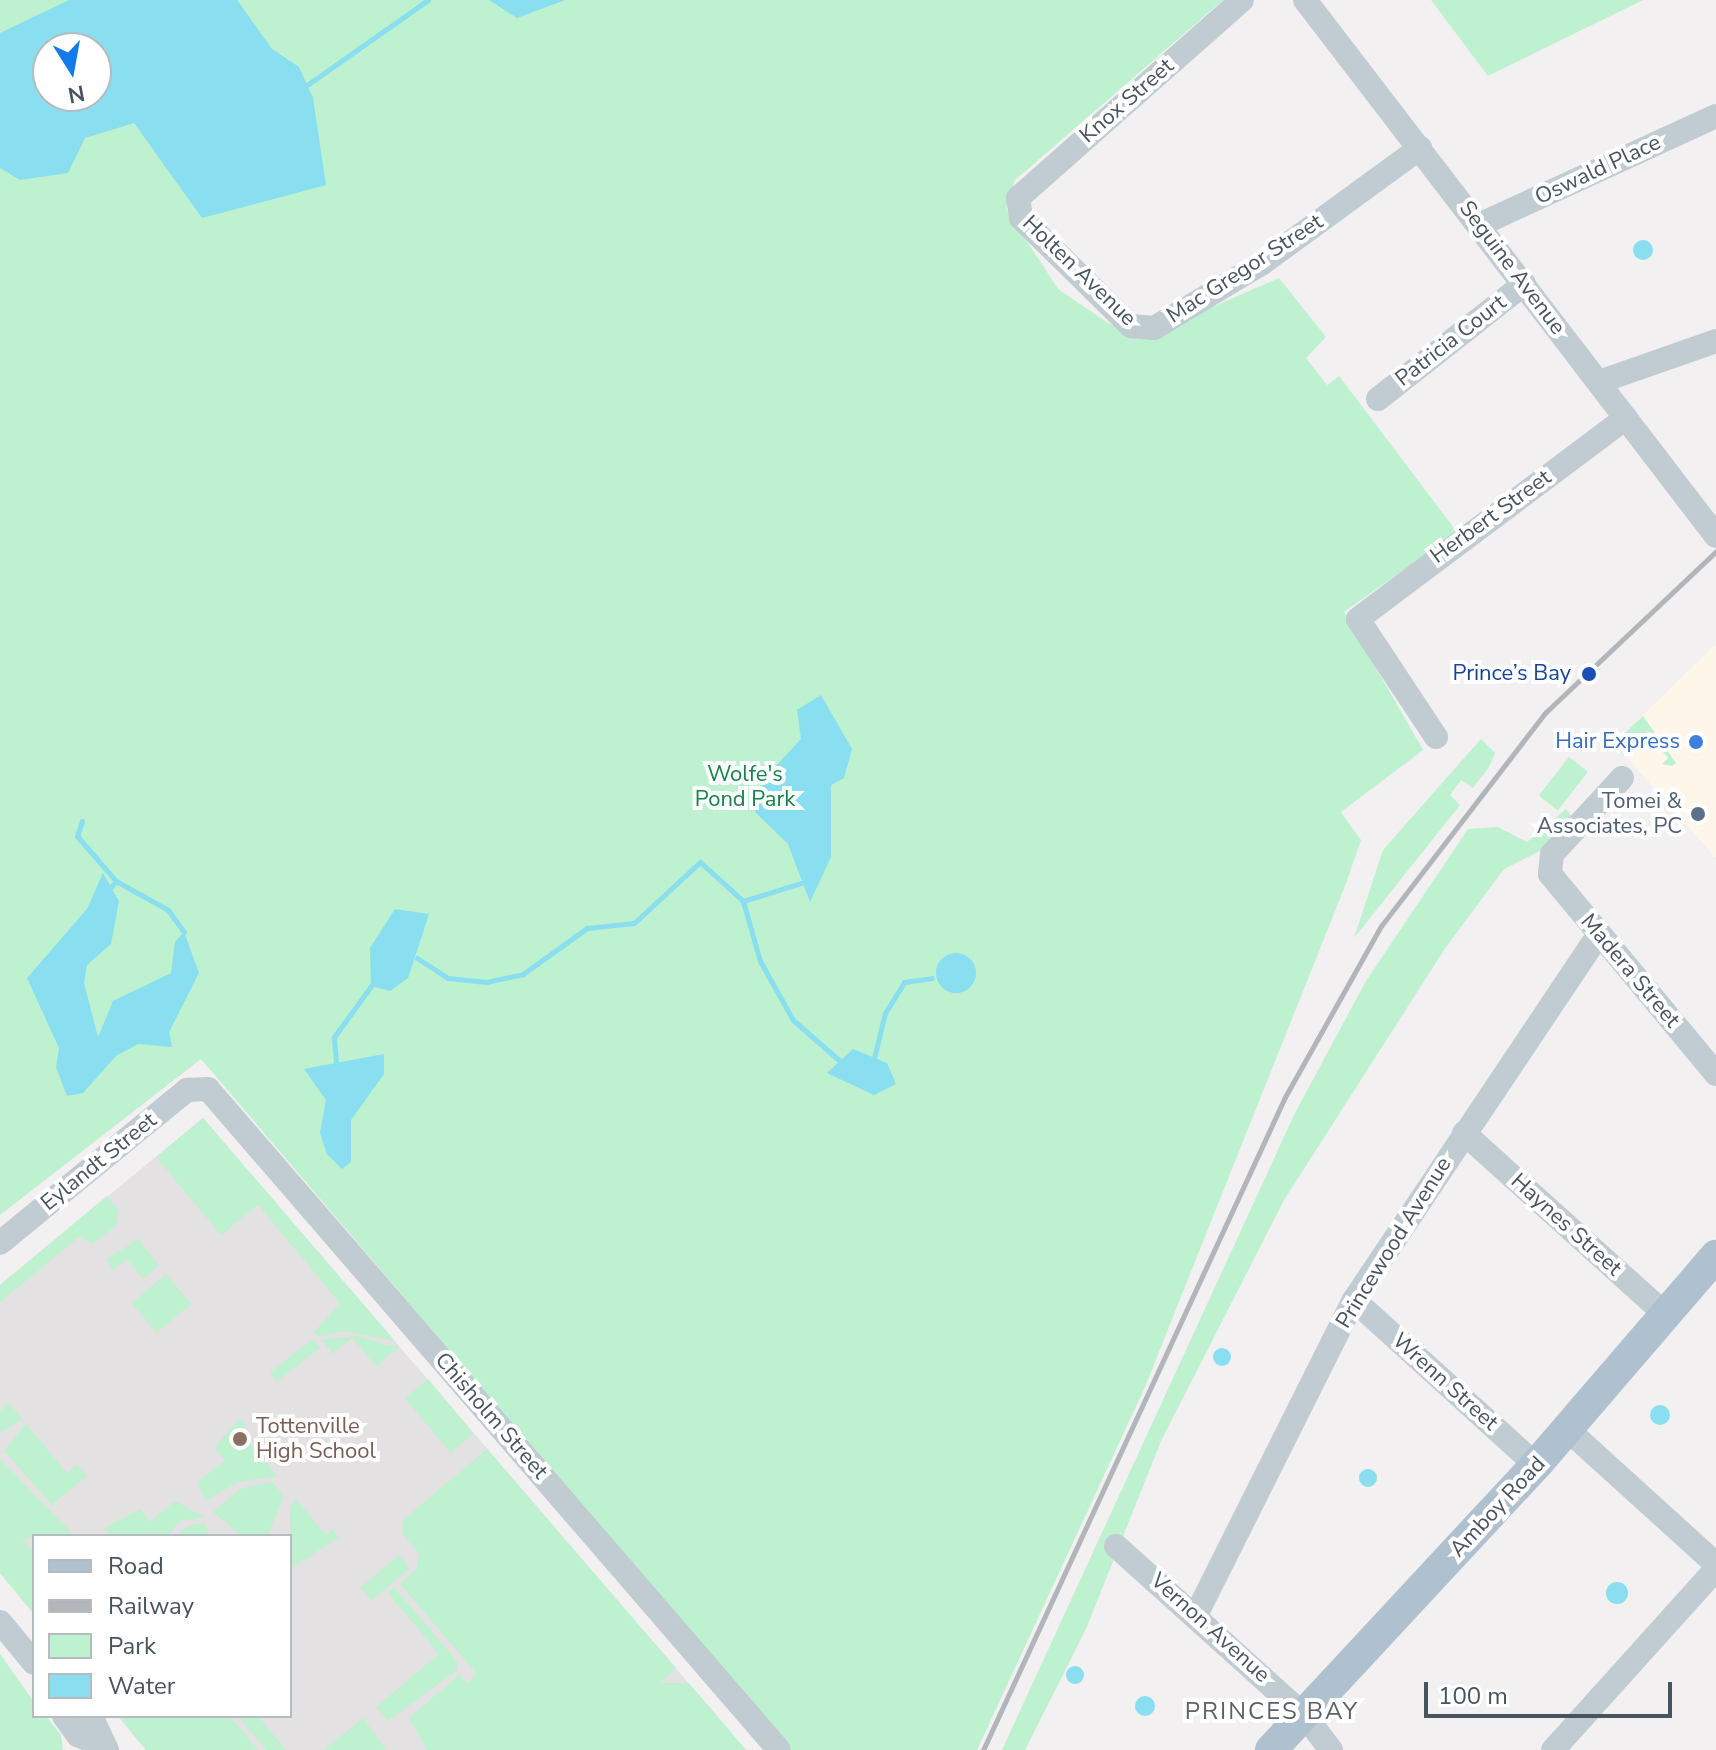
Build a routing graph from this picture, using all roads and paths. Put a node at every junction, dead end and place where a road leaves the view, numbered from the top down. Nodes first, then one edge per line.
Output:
1 (1242, 0) edge
2 (1305, 0) edge
3 (1716, 116) edge
4 (1420, 148) junction
5 (1017, 205) joint
6 (1479, 225) junction
7 (1524, 284) junction
8 (1146, 330) joint
9 (1716, 341) edge
10 (1599, 382) junction
11 (1378, 399) dead end
12 (1626, 418) junction
13 (1716, 536) edge
14 (1436, 737) dead end
15 (1622, 778) dead end
16 (1599, 934) junction
17 (1716, 1074) edge
18 (201, 1086) joint
19 (1464, 1133) junction
20 (0, 1243) edge
21 (1716, 1256) edge
22 (1354, 1300) junction
23 (1668, 1317) junction
24 (1568, 1430) junction
25 (1536, 1465) junction
26 (1116, 1546) dead end
27 (1716, 1567) edge
28 (1197, 1613) junction
29 (0, 1622) edge
30 (32, 1661) edge
31 (1305, 1716) junction
32 (65, 1718) edge
33 (92, 1718) edge
34 (104, 1749) edge
35 (779, 1750) edge
36 (1271, 1750) edge
37 (1331, 1750) edge
38 (1553, 1750) edge

1 - 5 street, Knox Street
2 - 4 street, Seguine Avenue
3 - 6 street, Oswald Place
4 - 6 street, Seguine Avenue
4 - 8 street, Mac Gregor Street
5 - 8 street, Holten Avenue
6 - 7 street, Seguine Avenue
7 - 10 street, Seguine Avenue
7 - 11 street, Patricia Court
9 - 10 street
10 - 12 street, Seguine Avenue
12 - 13 street, Seguine Avenue
12 - 14 street, Herbert Street
15 - 16 street, Madera Street
16 - 17 street, Madera Street
16 - 19 street, Princewood Avenue
18 - 20 street, Eylandt Street
18 - 35 street, Chisholm Street
19 - 22 street, Princewood Avenue
19 - 23 street, Haynes Street
21 - 23 main road, Amboy Road
22 - 25 street, Wrenn Street
22 - 28 street, Princewood Avenue
23 - 24 main road, Amboy Road
24 - 25 main road, Amboy Road
24 - 27 street
25 - 31 main road, Amboy Road
26 - 28 street, Vernon Avenue
27 - 38 street
28 - 31 street, Vernon Avenue
29 - 30 street
31 - 36 main road, Amboy Road
31 - 37 street, Vernon Avenue
32 - 34 street
33 - 34 street

